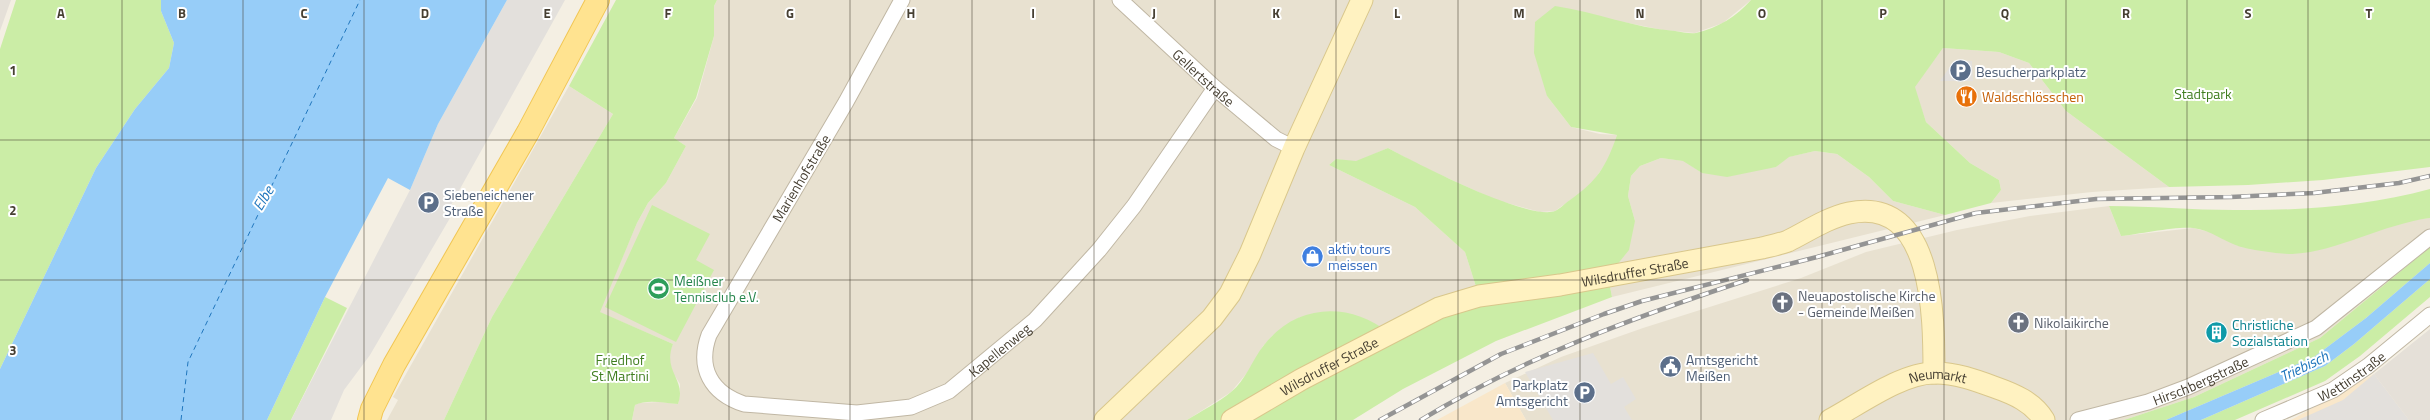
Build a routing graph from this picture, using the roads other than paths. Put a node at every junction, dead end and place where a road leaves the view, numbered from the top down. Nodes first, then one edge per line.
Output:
1 (598, 0) edge
2 (902, 0) edge
3 (1120, 0) edge
4 (1362, 0) edge
5 (1215, 88) junction
6 (1294, 148) junction
7 (2430, 237) edge
8 (2430, 316) edge
9 (704, 356) joint
10 (1934, 373) junction
11 (369, 420) edge
12 (1105, 420) edge
13 (1232, 420) edge
14 (1830, 420) edge
15 (2044, 420) edge
16 (2078, 420) edge
17 (2263, 420) edge

1 - 11 main road
2 - 9 street, Marienhofstraße
3 - 5 street, Gellertstraße
4 - 6 main road
5 - 6 street, Gellertstraße
5 - 9 street, Kapellenweg
6 - 12 main road
7 - 16 street, Hirschbergstraße
8 - 17 street, Wettinstraße
10 - 13 main road, Wilsdruffer Straße
10 - 14 main road, Neumarkt
10 - 15 main road, Neumarkt

